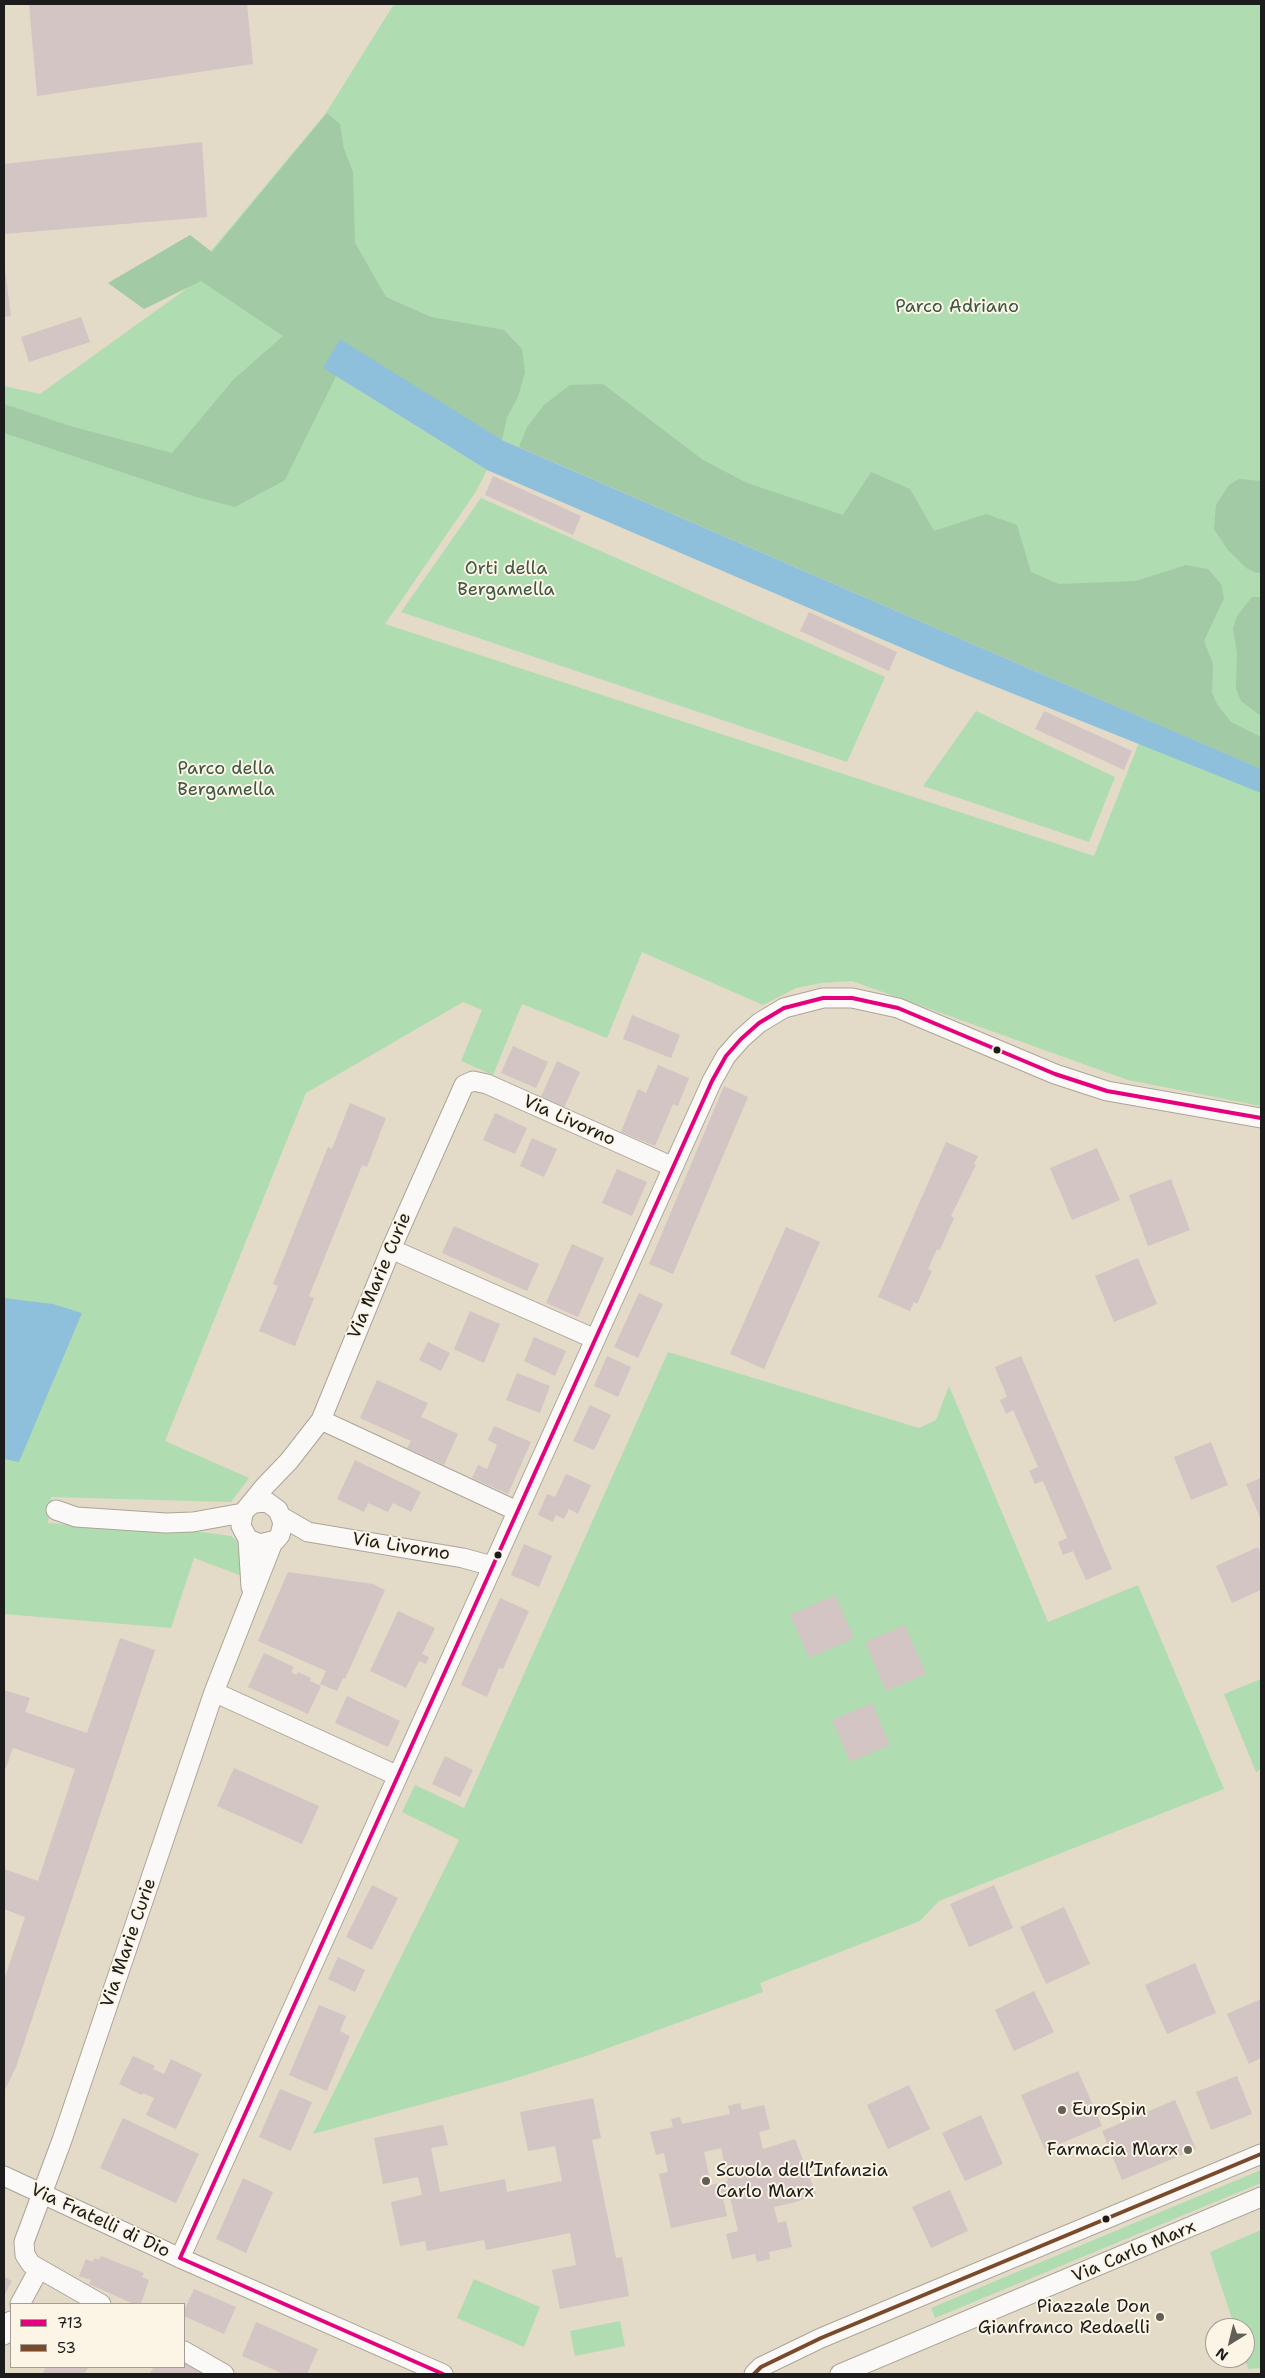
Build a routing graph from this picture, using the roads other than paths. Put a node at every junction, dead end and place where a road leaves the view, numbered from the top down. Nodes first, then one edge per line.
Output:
1 (464, 1085) joint
2 (1261, 1118) edge
3 (673, 1167) junction
4 (391, 1249) junction
5 (595, 1339) junction
6 (321, 1420) junction
7 (288, 1461) junction
8 (56, 1510) dead end
9 (245, 1510) junction
10 (517, 1511) junction
11 (280, 1513) junction
12 (193, 1522) junction
13 (308, 1532) junction
14 (247, 1538) junction
15 (274, 1541) junction
16 (492, 1566) junction
17 (251, 1596) junction
18 (214, 1692) junction
19 (398, 1776) junction
20 (1261, 2154) edge
21 (4, 2176) edge
22 (42, 2193) junction
23 (1261, 2198) edge
24 (180, 2258) junction
25 (39, 2269) junction
26 (21, 2303) edge
27 (99, 2303) edge
28 (10, 2323) edge
29 (4, 2335) edge
30 (185, 2353) edge
31 (754, 2372) edge
32 (224, 2374) edge
33 (443, 2374) edge
34 (840, 2374) edge

1 - 3 street, Via Livorno
1 - 4 street, Via Marie Curie
2 - 3 street
3 - 5 street
4 - 5 street
4 - 6 street, Via Marie Curie
5 - 10 street
6 - 7 street, Via Marie Curie
6 - 10 street
7 - 9 street, Via Marie Curie
7 - 11 street, Via Marie Curie
8 - 12 street
9 - 11 street
9 - 12 street
9 - 14 street
10 - 16 street
11 - 13 street, Via Livorno
11 - 15 street
12 - 14 street
13 - 15 street, Via Livorno
13 - 16 street, Via Livorno
14 - 15 street
14 - 17 street, Via Marie Curie
15 - 17 street, Via Marie Curie
16 - 19 street
17 - 18 street, Via Marie Curie
18 - 19 street
18 - 22 street, Via Marie Curie
19 - 24 street
20 - 31 street
21 - 22 street, Via Fratelli di Dio
22 - 24 street, Via Fratelli di Dio
22 - 25 street, Via Marie Curie
23 - 34 street, Via Carlo Marx
24 - 33 street, Via Fratelli di Dio
25 - 26 street
25 - 27 street
28 - 29 street
30 - 32 street

